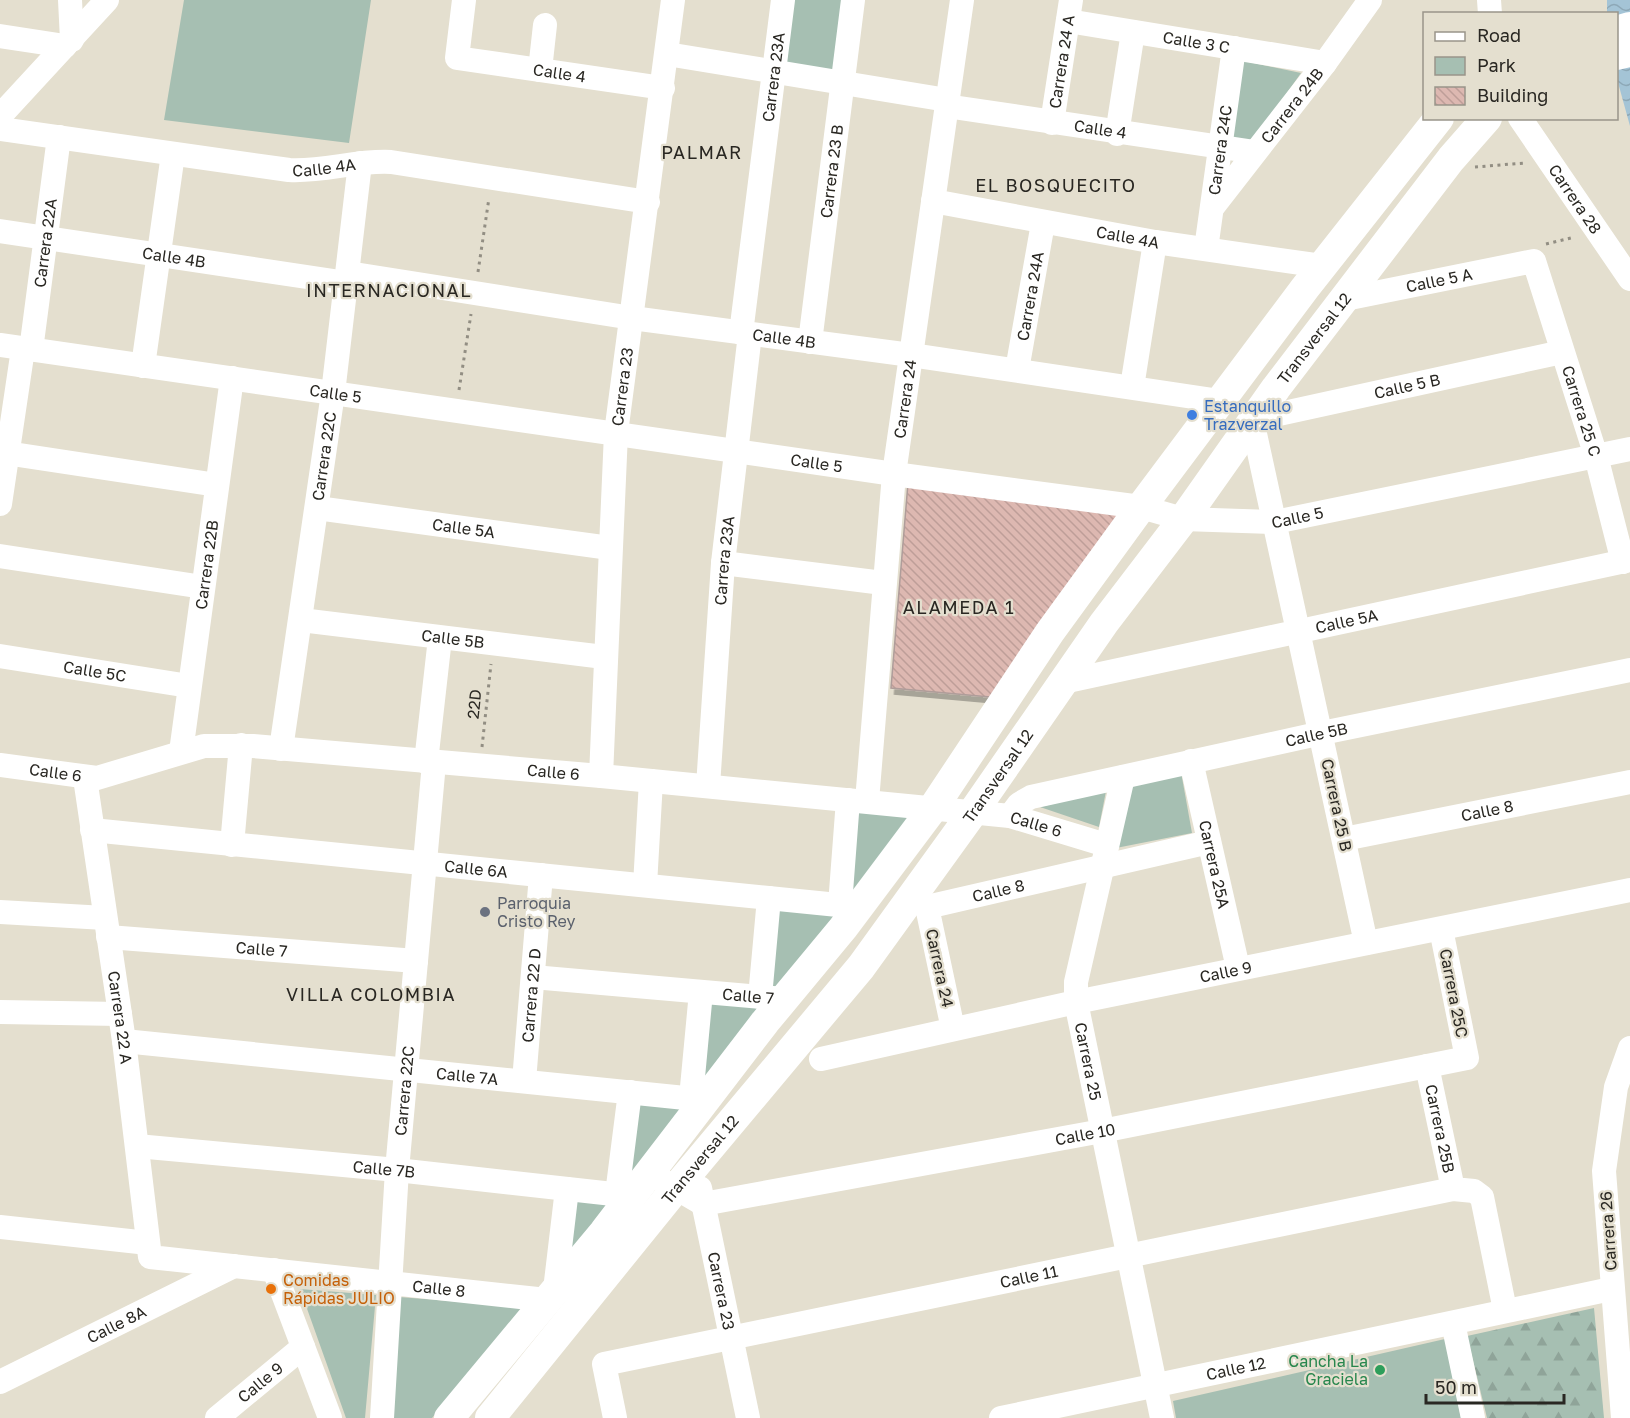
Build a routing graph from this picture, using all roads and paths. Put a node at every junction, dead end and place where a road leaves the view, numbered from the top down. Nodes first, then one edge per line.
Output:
1 (70, 0) edge
2 (107, 0) edge
3 (464, 0) edge
4 (673, 0) edge
5 (783, 0) edge
6 (853, 0) edge
7 (962, 0) edge
8 (1370, 0) edge
9 (1070, 11) edge
10 (545, 25) dead end
11 (1133, 32) junction
12 (0, 36) edge
13 (68, 43) junction
14 (1234, 48) junction
15 (667, 54) junction
16 (1325, 63) junction
17 (540, 70) junction
18 (773, 72) junction
19 (844, 84) junction
20 (663, 88) junction
21 (946, 103) junction
22 (0, 116) edge
23 (1437, 120) edge
24 (1485, 120) edge
25 (1521, 120) edge
26 (1052, 123) junction
27 (0, 129) edge
28 (1117, 134) junction
29 (59, 137) junction
30 (1220, 148) junction
31 (173, 153) junction
32 (1255, 153) junction
33 (1548, 160) junction
34 (360, 163) junction
35 (1446, 166) junction
36 (933, 201) junction
37 (648, 202) junction
38 (1212, 208) junction
39 (1043, 223) junction
40 (0, 231) edge
41 (1596, 231) junction
42 (45, 238) junction
43 (1155, 242) junction
44 (1206, 249) junction
45 (159, 255) junction
46 (1530, 262) junction
47 (1322, 266) junction
48 (348, 278) junction
49 (1630, 279) edge
50 (1345, 299) junction
51 (632, 318) junction
52 (745, 334) junction
53 (810, 342) junction
54 (18, 348) edge
55 (1562, 352) junction
56 (911, 355) junction
57 (143, 366) junction
58 (1017, 370) junction
59 (232, 378) junction
60 (1132, 387) junction
61 (333, 393) junction
62 (1220, 401) junction
63 (1252, 420) junction
64 (616, 433) junction
65 (1630, 448) edge
66 (734, 451) junction
67 (4, 453) edge
68 (1596, 456) junction
69 (894, 474) junction
70 (217, 485) junction
71 (0, 504) edge
72 (1141, 507) junction
73 (317, 508) junction
74 (1183, 519) junction
75 (1275, 522) junction
76 (610, 548) junction
77 (0, 556) edge
78 (1627, 561) edge
79 (723, 563) junction
80 (883, 583) junction
81 (203, 587) junction
82 (301, 620) junction
83 (1300, 629) junction
84 (440, 638) junction
85 (492, 644) junction
86 (0, 656) edge
87 (604, 657) junction
88 (1630, 670) edge
89 (1063, 682) junction
90 (189, 686) junction
91 (1322, 732) junction
92 (241, 746) junction
93 (281, 749) junction
94 (181, 752) junction
95 (1191, 761) junction
96 (430, 762) junction
97 (0, 765) edge
98 (480, 766) junction
99 (601, 776) junction
100 (1123, 777) junction
101 (85, 778) junction
102 (651, 781) junction
103 (1630, 782) edge
104 (708, 786) junction
105 (857, 800) junction
106 (933, 808) junction
107 (973, 812) junction
108 (1010, 816) junction
109 (92, 830) junction
110 (1344, 839) junction
111 (1209, 842) junction
112 (232, 845) junction
113 (1104, 856) junction
114 (424, 864) junction
115 (541, 875) junction
116 (645, 885) junction
117 (1630, 890) edge
118 (769, 898) junction
119 (849, 906) junction
120 (927, 907) joint
121 (0, 912) edge
122 (106, 927) junction
123 (1441, 929) junction
124 (1366, 943) junction
125 (416, 961) junction
126 (1238, 969) junction
127 (533, 977) junction
128 (701, 992) junction
129 (772, 998) junction
130 (1076, 1002) junction
131 (0, 1012) edge
132 (120, 1014) junction
133 (953, 1029) junction
134 (124, 1041) junction
135 (1630, 1048) edge
136 (1467, 1058) joint
137 (821, 1059) dead end
138 (1427, 1066) junction
139 (406, 1069) junction
140 (524, 1082) junction
141 (630, 1092) junction
142 (698, 1099) junction
143 (1102, 1131) junction
144 (137, 1146) junction
145 (696, 1165) junction
146 (397, 1170) junction
147 (648, 1172) junction
148 (676, 1188) junction
149 (567, 1189) junction
150 (1453, 1189) junction
151 (624, 1195) junction
152 (703, 1204) junction
153 (0, 1227) edge
154 (149, 1250) junction
155 (1128, 1255) junction
156 (234, 1266) junction
157 (274, 1270) junction
158 (390, 1283) junction
159 (1611, 1289) junction
160 (551, 1295) junction
161 (1505, 1310) junction
162 (1453, 1323) junction
163 (731, 1336) junction
164 (303, 1347) junction
165 (0, 1382) edge
166 (1155, 1385) junction
167 (1027, 1415) edge
168 (217, 1418) edge
169 (330, 1418) edge
170 (382, 1418) edge
171 (449, 1418) edge
172 (490, 1418) edge
173 (615, 1418) edge
174 (748, 1418) edge
175 (1001, 1418) edge
176 (1162, 1418) edge
177 (1473, 1418) edge
178 (1623, 1418) edge

1 - 13 street
2 - 13 street
3 - 17 street, Calle 4
4 - 15 street, Carrera 23
5 - 18 street, Carrera 23A
6 - 19 street, Carrera 23 B
7 - 21 street, Carrera 24
8 - 16 street, Carrera 24B
9 - 11 street, Calle 3 C
9 - 26 street, Carrera 24 A
10 - 17 street
11 - 14 street, Calle 3 C
11 - 28 street
12 - 13 street
13 - 22 street
14 - 16 street, Calle 3 C
14 - 30 street, Carrera 24C
15 - 18 street, Calle 4
15 - 20 street, Carrera 23
16 - 32 street, Carrera 24B
17 - 20 street, Calle 4
18 - 19 street, Calle 4
18 - 52 street, Carrera 23A
19 - 21 street, Calle 4
19 - 53 street, Carrera 23 B
20 - 37 street, Carrera 23
21 - 26 street, Calle 4
21 - 36 street, Carrera 24
23 - 47 main road, Transversal 12
24 - 35 main road, Transversal 12
25 - 33 street, Carrera 28
26 - 28 street, Calle 4
27 - 29 street, Calle 4A
28 - 30 street, Calle 4
29 - 31 street, Calle 4A
29 - 42 street, Carrera 22A
30 - 32 street, Calle 4
30 - 38 street, Carrera 24C
31 - 34 street, Calle 4A
31 - 45 street
32 - 38 street, Carrera 24B
33 - 35 path
33 - 41 street, Carrera 28
34 - 37 street, Calle 4A
34 - 48 street, Carrera 22C
35 - 50 main road, Transversal 12
36 - 39 street, Calle 4A
36 - 56 street, Carrera 24
37 - 51 street, Carrera 23
38 - 44 street, Carrera 24C
39 - 43 street, Calle 4A
39 - 58 street, Carrera 24A
40 - 42 street, Calle 4B
41 - 46 path
41 - 49 street, Carrera 28
42 - 45 street, Calle 4B
42 - 54 street, Carrera 22A
43 - 44 street, Calle 4A
43 - 60 street
44 - 47 street, Calle 4A
45 - 48 street, Calle 4B
45 - 57 street
46 - 50 street, Calle 5 A
46 - 55 street, Carrera 25 C
47 - 62 main road, Transversal 12
48 - 51 street, Calle 4B
48 - 61 street, Carrera 22C
50 - 63 main road, Transversal 12
51 - 52 street, Calle 4B
51 - 64 street, Carrera 23
52 - 53 street, Calle 4B
52 - 66 street, Carrera 23A
53 - 56 street, Calle 4B
54 - 57 street, Calle 5
54 - 67 street, Carrera 22A
55 - 63 street, Calle 5 B
55 - 68 street, Carrera 25 C
56 - 58 street, Calle 4B
56 - 69 street, Carrera 24
57 - 59 street, Calle 5
58 - 60 street, Calle 4B
59 - 61 street, Calle 5
59 - 70 street, Carrera 22B
60 - 62 street, Calle 4B
61 - 64 street, Calle 5
61 - 73 street, Carrera 22C
62 - 72 main road, Transversal 12
63 - 74 main road, Transversal 12
63 - 75 street, Carrera 25 B
64 - 66 street, Calle 5
64 - 76 street, Carrera 23
65 - 68 street, Calle 5
66 - 69 street, Calle 5
66 - 79 street, Carrera 23A
67 - 70 street
67 - 71 street, Carrera 22A
68 - 75 street, Calle 5
68 - 78 street, Carrera 25 C
69 - 72 street, Calle 5
69 - 80 street, Carrera 24
70 - 81 street, Carrera 22B
72 - 74 street, Calle 5
72 - 106 main road, Transversal 12
73 - 76 street, Calle 5A
73 - 82 street, Carrera 22C
74 - 75 street, Calle 5
74 - 89 main road, Transversal 12
75 - 83 street, Carrera 25 B
76 - 87 street, Carrera 23
77 - 81 street
78 - 83 street, Calle 5A
79 - 80 street
79 - 104 street, Carrera 23A
80 - 105 street, Carrera 24
81 - 90 street, Carrera 22B
82 - 84 street, Calle 5B
82 - 93 street, Carrera 22C
83 - 89 street, Calle 5A
83 - 91 street, Carrera 25 B
84 - 85 street, Calle 5B
84 - 96 street, Carrera 22C
85 - 87 street, Calle 5B
85 - 98 path, 22D
86 - 90 street, Calle 5C
87 - 99 street, Carrera 23
88 - 91 street, Calle 5B
89 - 107 main road, Transversal 12
90 - 94 street, Carrera 22B
91 - 95 street, Calle 5B
91 - 110 street, Carrera 25 B
92 - 93 street, Calle 6
92 - 94 street, Calle 6
92 - 112 street
93 - 96 street, Calle 6
94 - 101 street, Calle 6
95 - 100 street, Calle 5B
95 - 111 street, Carrera 25A
96 - 98 street, Calle 6
96 - 114 street, Carrera 22C
97 - 101 street, Calle 6
98 - 99 street, Calle 6
99 - 102 street, Calle 6
100 - 108 street, Calle 5B
100 - 113 street, Carrera 25
101 - 109 street, Carrera 22 A
102 - 104 street, Calle 6
102 - 116 street
103 - 110 street, Calle 8
104 - 105 street, Calle 6
105 - 106 street, Calle 6
105 - 119 street, Carrera 24
106 - 107 street, Calle 6
106 - 119 main road, Transversal 12
107 - 108 street, Calle 6
107 - 145 main road, Transversal 12
108 - 113 street, Calle 6
109 - 112 street, Calle 6A
109 - 122 street, Carrera 22 A
110 - 124 street, Carrera 25 B
111 - 113 street, Calle 8
111 - 126 street, Carrera 25A
112 - 114 street, Calle 6A
113 - 120 street, Calle 8
113 - 130 street, Carrera 25
114 - 115 street, Calle 6A
114 - 125 street, Carrera 22C
115 - 116 street, Calle 6A
115 - 127 street, Carrera 22 D
116 - 118 street, Calle 6A
117 - 123 street, Calle 9
118 - 119 street, Calle 6A
118 - 129 street
119 - 129 main road, Transversal 12
120 - 133 street, Carrera 24
121 - 122 street, Calle 7
122 - 125 street, Calle 7
122 - 132 street, Carrera 22 A
123 - 124 street, Calle 9
123 - 136 street, Carrera 25C
124 - 126 street, Calle 9
125 - 139 street, Carrera 22C
126 - 130 street, Calle 9
127 - 128 street, Calle 7
127 - 140 street, Carrera 22 D
128 - 129 street, Calle 7
128 - 142 street
129 - 142 main road, Transversal 12
130 - 133 street, Calle 9
130 - 143 street, Carrera 25
131 - 132 street
132 - 134 street, Carrera 22 A
133 - 137 street, Calle 9
134 - 139 street, Calle 7A
134 - 144 street, Carrera 22 A
135 - 159 street, Carrera 26
136 - 138 street, Calle 10
138 - 143 street, Calle 10
138 - 150 street, Carrera 25B
139 - 140 street, Calle 7A
139 - 146 street, Carrera 22C
140 - 141 street, Calle 7A
141 - 142 street, Calle 7A
141 - 151 street
142 - 147 main road, Transversal 12
143 - 152 street, Calle 10
143 - 155 street, Carrera 25
144 - 146 street, Calle 7B
144 - 154 street, Carrera 22 A
145 - 148 main road, Transversal 12
145 - 152 street, Carrera 23
146 - 149 street, Calle 7B
146 - 158 street, Carrera 22C
147 - 148 street
147 - 151 main road, Transversal 12
148 - 152 street
148 - 172 main road, Transversal 12
149 - 151 street, Calle 7B
149 - 160 street
150 - 155 street, Calle 11
150 - 161 street, Carrera 25B
151 - 160 main road, Transversal 12
152 - 163 street, Carrera 23
153 - 154 street, Calle 8
154 - 156 street, Calle 8
155 - 163 street, Calle 11
155 - 166 street, Carrera 25
156 - 157 street, Calle 8
156 - 165 street, Calle 8A
157 - 158 street, Calle 8
157 - 164 street
158 - 160 street, Calle 8
158 - 170 street, Carrera 22C
159 - 161 street, Calle 12
159 - 178 street, Carrera 26
160 - 171 main road, Transversal 12
161 - 162 street, Calle 12
162 - 166 street, Calle 12
162 - 177 street
163 - 173 street, Calle 11
163 - 174 street, Carrera 23
164 - 168 street, Calle 9
164 - 169 street
166 - 167 street, Calle 12
166 - 176 street, Carrera 25
167 - 175 street, Calle 12

